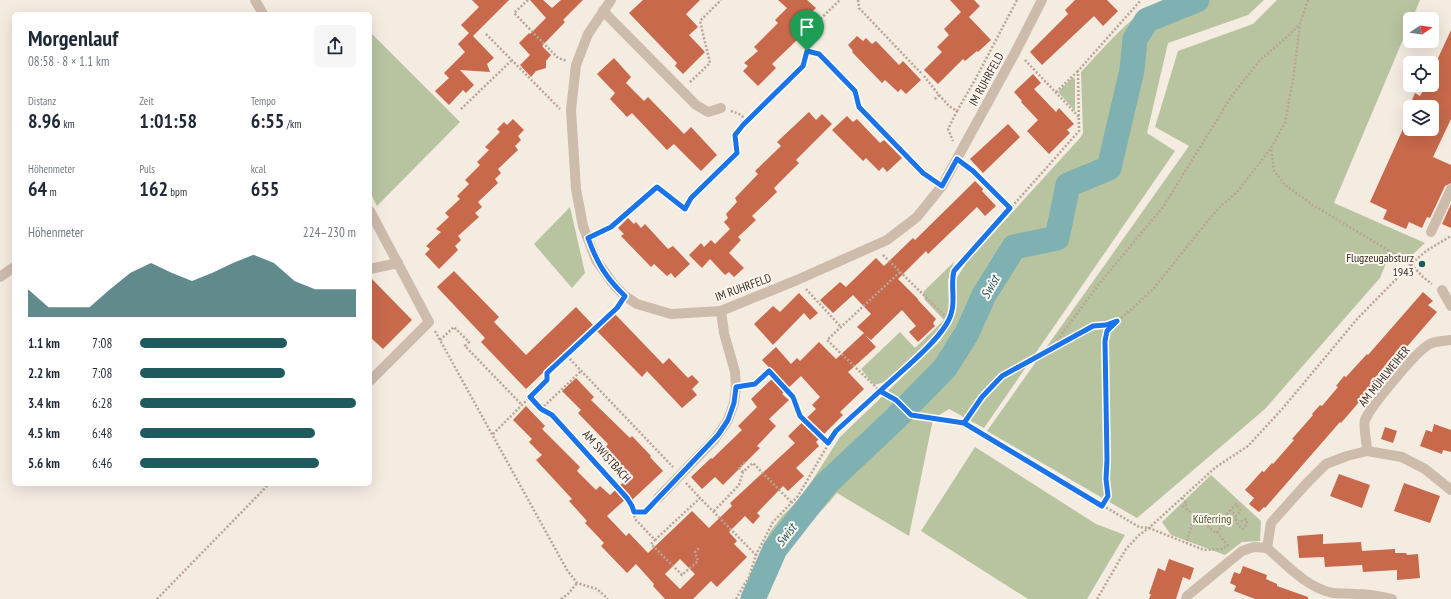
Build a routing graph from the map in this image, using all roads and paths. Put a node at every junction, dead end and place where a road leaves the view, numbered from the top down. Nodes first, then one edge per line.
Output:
1 (255, 0) edge
2 (528, 0) edge
3 (611, 0) edge
4 (721, 0) edge
5 (840, 0) edge
6 (858, 0) edge
7 (1017, 0) edge
8 (1042, 0) edge
9 (1141, 0) edge
10 (1308, 0) edge
11 (604, 11) junction
12 (262, 12) edge
13 (1300, 24) junction
14 (486, 34) dead end
15 (807, 51) junction
16 (1016, 51) junction
17 (511, 61) junction
18 (576, 65) junction
19 (1078, 71) junction
20 (921, 73) dead end
21 (924, 76) dead end
22 (682, 90) junction
23 (1056, 92) junction
24 (940, 95) junction
25 (935, 99) dead end
26 (721, 108) joint
27 (461, 109) dead end
28 (571, 110) junction
29 (957, 111) junction
30 (1079, 117) junction
31 (748, 120) junction
32 (1271, 148) junction
33 (962, 149) junction
34 (957, 159) junction
35 (942, 186) junction
36 (1451, 189) edge
37 (1010, 208) junction
38 (372, 215) edge
39 (1431, 232) dead end
40 (1451, 236) edge
41 (588, 238) junction
42 (874, 246) junction
43 (398, 263) junction
44 (1411, 264) junction
45 (12, 268) edge
46 (372, 269) edge
47 (900, 272) junction
48 (0, 277) edge
49 (797, 280) junction
50 (1442, 290) joint
51 (625, 296) junction
52 (1451, 306) edge
53 (721, 311) junction
54 (949, 320) junction
55 (1117, 321) junction
56 (430, 322) junction
57 (841, 326) junction
58 (440, 340) junction
59 (1451, 340) edge
60 (1050, 350) junction
61 (567, 356) junction
62 (581, 371) junction
63 (372, 379) edge
64 (736, 387) junction
65 (880, 391) junction
66 (530, 397) junction
67 (522, 405) junction
68 (541, 409) junction
69 (964, 423) junction
70 (493, 434) junction
71 (828, 443) junction
72 (1367, 450) junction
73 (745, 462) dead end
74 (743, 472) junction
75 (679, 474) junction
76 (267, 486) edge
77 (1451, 490) edge
78 (658, 498) joint
79 (700, 498) junction
80 (1182, 498) junction
81 (792, 504) junction
82 (1102, 506) junction
83 (1231, 510) junction
84 (714, 511) junction
85 (634, 512) junction
86 (1195, 516) junction
87 (1237, 519) junction
88 (1227, 521) junction
89 (1149, 528) junction
90 (1217, 532) junction
91 (655, 540) junction
92 (1186, 543) junction
93 (1227, 545) junction
94 (699, 548) dead end
95 (1267, 548) junction
96 (756, 555) junction
97 (1237, 555) junction
98 (577, 583) junction
99 (157, 599) edge
100 (561, 599) edge
101 (608, 599) edge
102 (736, 599) edge
103 (1097, 599) edge
104 (1186, 599) edge
105 (1392, 599) edge

1 - 12 street
2 - 18 path
3 - 11 street, IM RUHRFELD
4 - 22 path
5 - 15 path
6 - 20 path
7 - 29 path
8 - 16 street, IM RUHRFELD
9 - 19 path
10 - 13 path
11 - 18 street, IM RUHRFELD
11 - 22 street
13 - 32 path
13 - 60 path
14 - 17 path
15 - 31 path
15 - 35 path
16 - 23 path, IM RUHRFELD
16 - 33 street, IM RUHRFELD
17 - 27 path
17 - 28 path
18 - 28 street, IM RUHRFELD
19 - 23 path
19 - 30 path
21 - 24 path
22 - 26 street
23 - 30 path, IM RUHRFELD
24 - 25 path
24 - 29 path
26 - 31 path
28 - 41 street, IM RUHRFELD
29 - 33 path
30 - 37 path
31 - 41 path
32 - 44 path
32 - 55 path
33 - 34 street, IM RUHRFELD
34 - 35 street, IM RUHRFELD
34 - 37 path
35 - 42 street, IM RUHRFELD
36 - 39 street
37 - 54 path
38 - 43 street
40 - 44 path
41 - 51 street, IM RUHRFELD
42 - 47 path
42 - 49 street, IM RUHRFELD
43 - 46 street
43 - 56 street
44 - 50 path
44 - 80 path
45 - 48 street
47 - 54 path
47 - 57 path
49 - 53 street, IM RUHRFELD
49 - 57 path
50 - 52 street
51 - 53 street, IM RUHRFELD
51 - 61 path
53 - 64 street
54 - 65 path
55 - 60 path
55 - 82 path
56 - 58 path
56 - 63 street
57 - 65 path
58 - 67 path
58 - 70 path
59 - 72 street, AM MÜHLWEIHER
60 - 69 path
61 - 62 path
61 - 66 path
62 - 68 path
62 - 75 path
64 - 71 path
64 - 75 street
65 - 69 path
65 - 71 path
66 - 67 path
66 - 68 path, AM SWISTBACH
67 - 70 path
68 - 85 path, AM SWISTBACH
69 - 82 path
70 - 98 path
71 - 81 path
72 - 77 street
72 - 95 street
73 - 74 path
74 - 81 path
74 - 84 path
75 - 78 street
75 - 79 path
76 - 99 path
78 - 85 path
79 - 84 path
79 - 91 path
80 - 86 path
80 - 89 path
81 - 96 path
82 - 89 path
83 - 87 path
83 - 87 path
83 - 88 path
84 - 96 path
85 - 91 path, AM SWISTBACH
86 - 90 path
86 - 92 path
87 - 88 path
88 - 90 path
89 - 92 path
89 - 103 path
90 - 93 path
91 - 94 path, AM SWISTBACH
92 - 93 path
93 - 97 path
95 - 97 street
95 - 105 street
96 - 102 path
97 - 104 street
98 - 100 path
98 - 101 path

